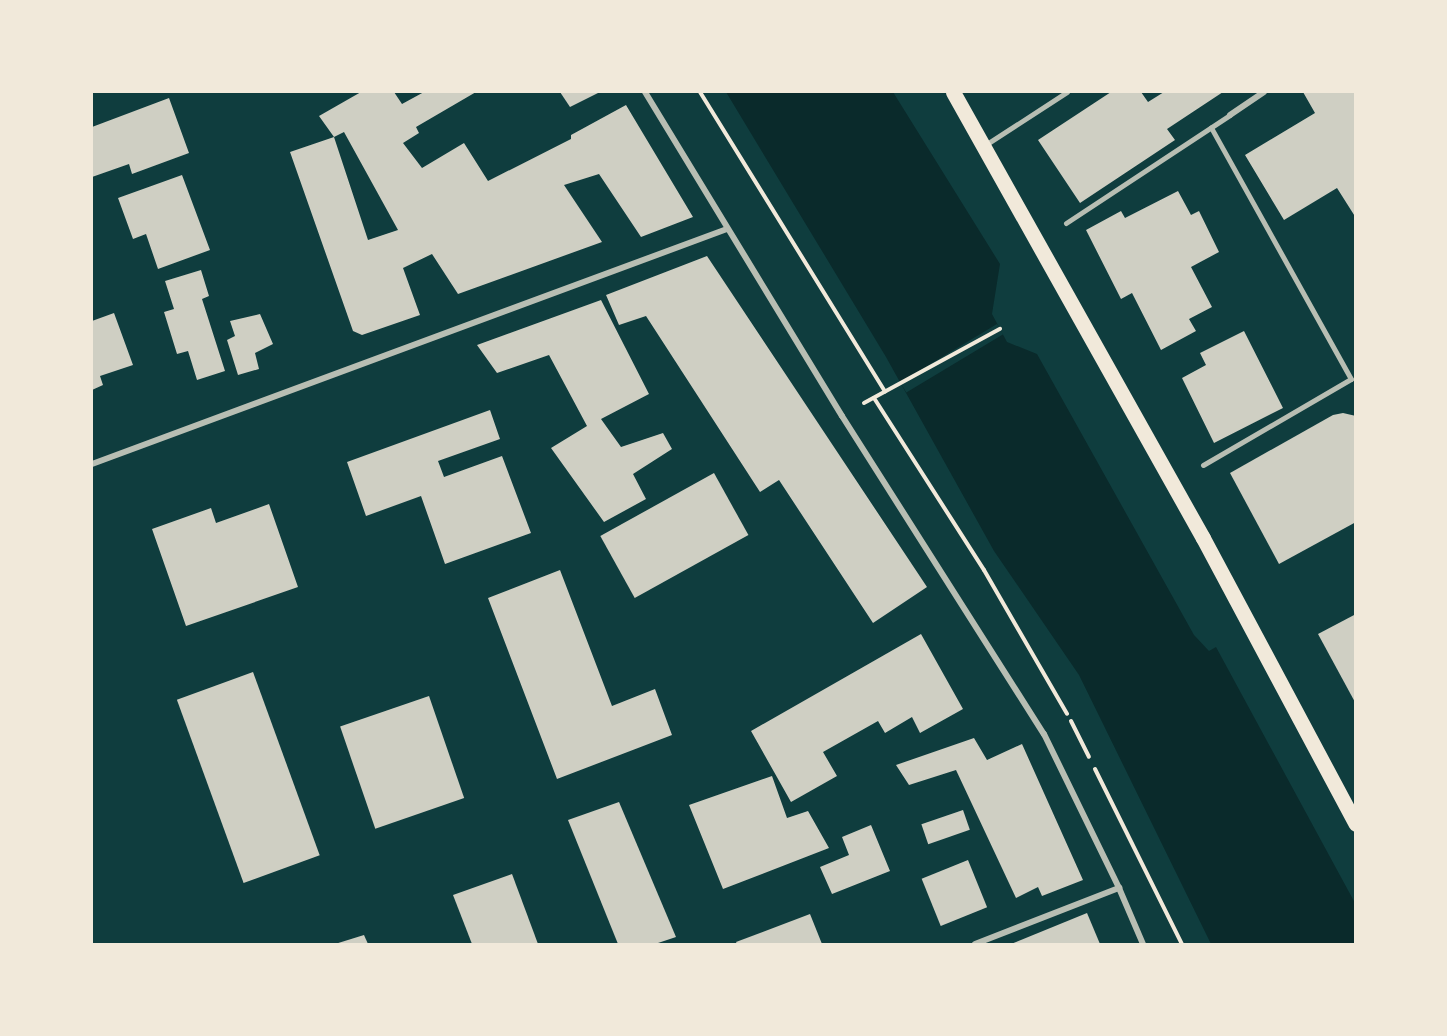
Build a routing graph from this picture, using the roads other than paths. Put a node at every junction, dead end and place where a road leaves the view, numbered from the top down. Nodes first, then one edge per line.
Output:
1 (645, 92) edge
2 (953, 92) edge
3 (1067, 92) edge
4 (1264, 92) edge
5 (1230, 115) joint
6 (1211, 128) junction
7 (984, 145) junction
8 (1066, 223) dead end
9 (727, 229) junction
10 (92, 464) edge
11 (1203, 465) dead end
12 (1356, 824) edge
13 (1119, 888) junction
14 (975, 945) edge
15 (1143, 945) edge

1 - 9 street
2 - 7 main road
3 - 7 lane
4 - 5 street
5 - 6 street
6 - 8 street
6 - 11 street
7 - 12 main road
9 - 10 street
9 - 13 street
13 - 14 street
13 - 15 street

